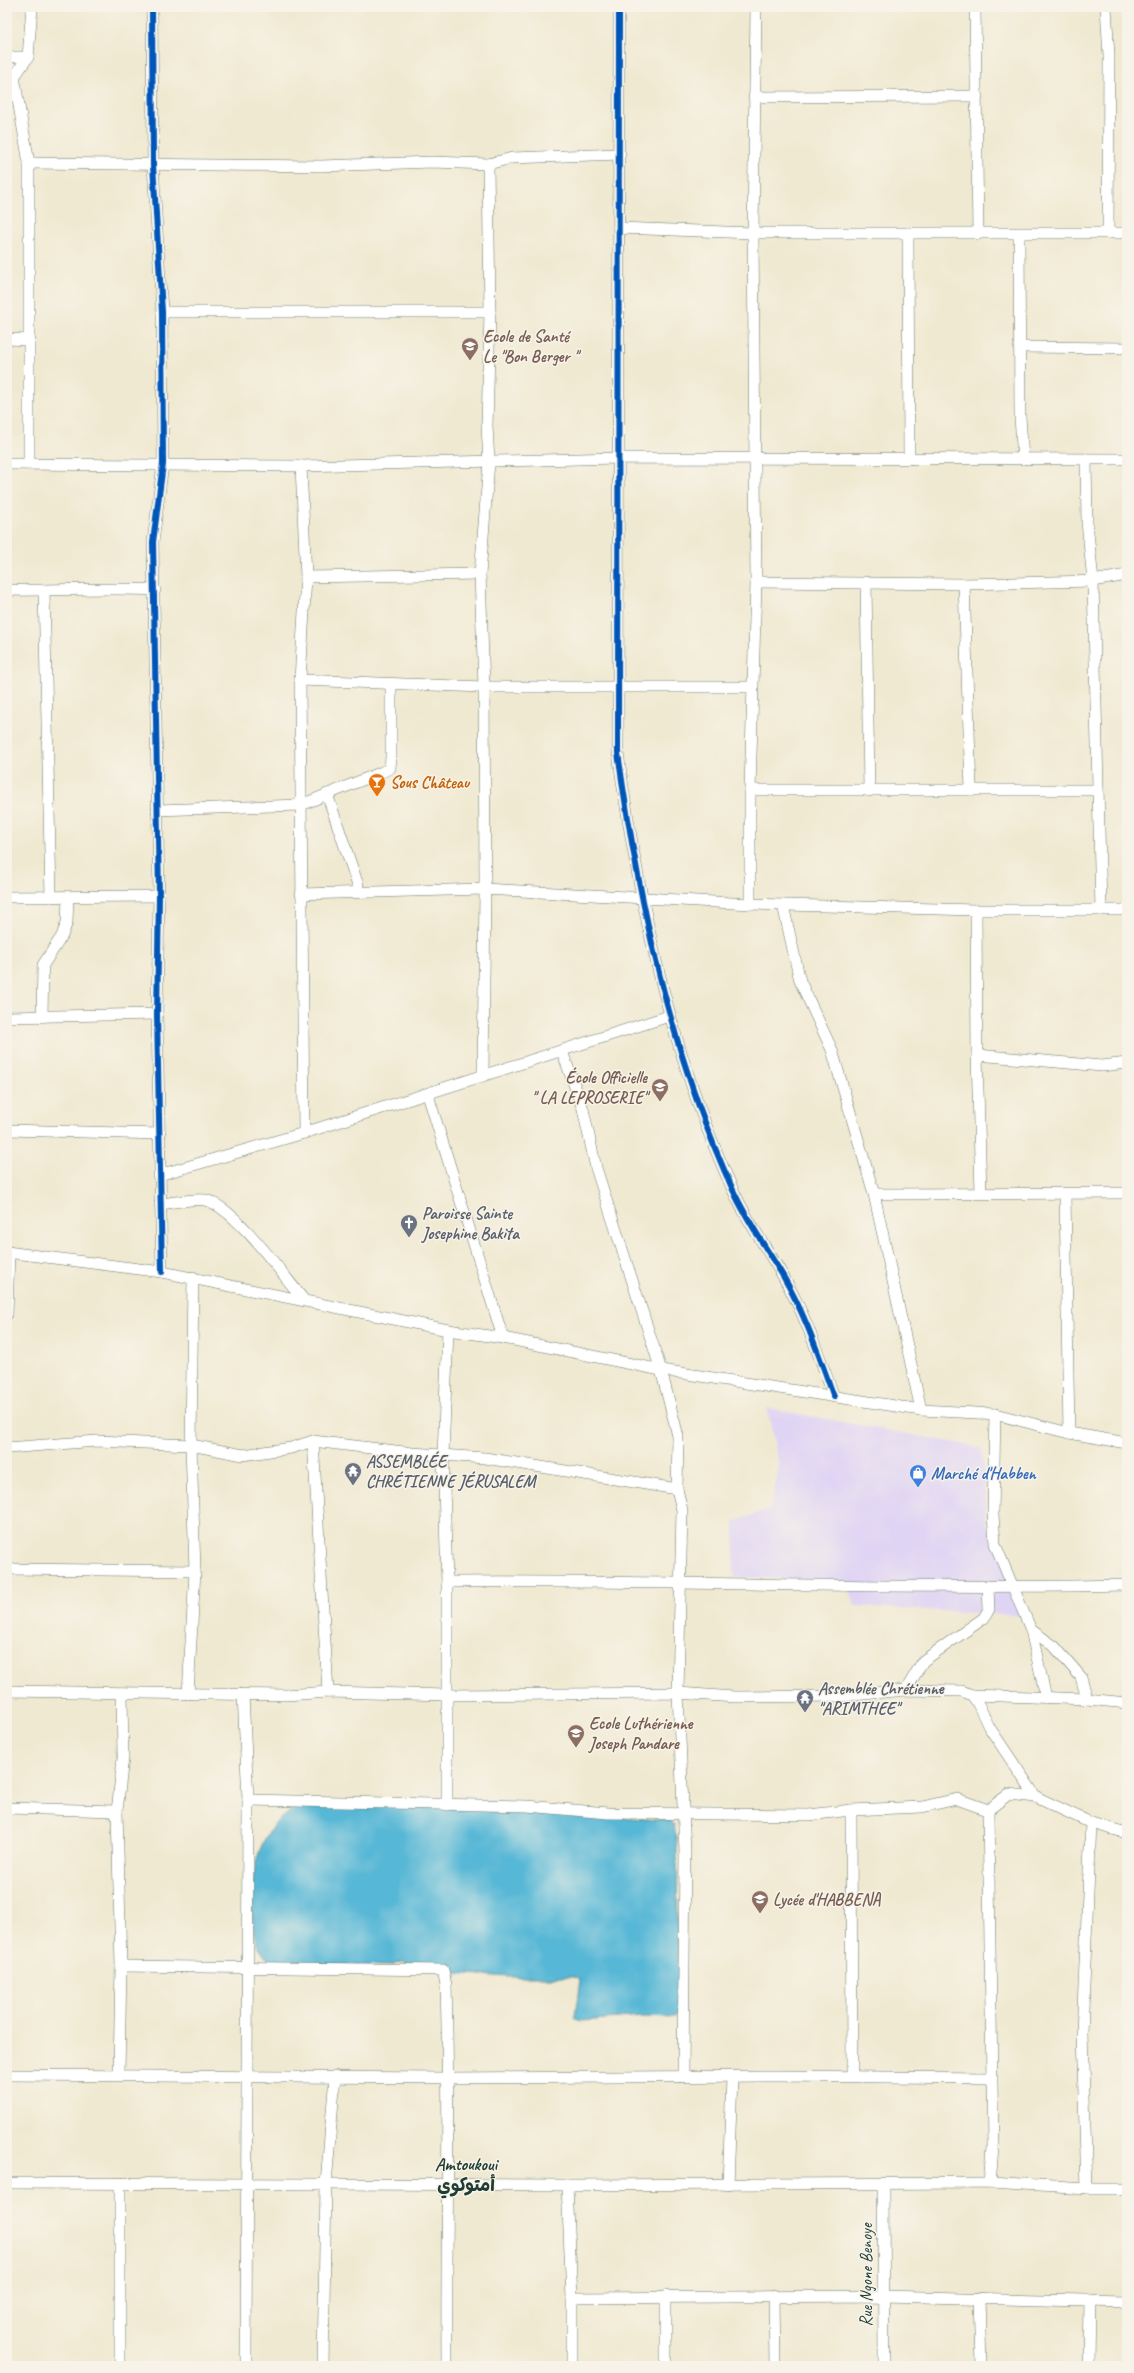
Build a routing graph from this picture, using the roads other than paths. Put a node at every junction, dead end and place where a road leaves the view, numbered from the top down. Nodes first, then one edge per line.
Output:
1 (32, 7) edge
2 (152, 7) edge
3 (619, 7) edge
4 (756, 7) edge
5 (975, 7) edge
6 (1106, 7) edge
7 (7, 57) edge
8 (28, 57) junction
9 (977, 96) junction
10 (754, 97) junction
11 (620, 154) junction
12 (29, 164) junction
13 (488, 164) junction
14 (153, 165) junction
15 (619, 228) junction
16 (753, 233) junction
17 (908, 233) junction
18 (1108, 233) junction
19 (1127, 233) edge
20 (978, 234) junction
21 (1019, 234) junction
22 (162, 312) junction
23 (490, 312) junction
24 (7, 338) edge
25 (30, 340) junction
26 (1020, 347) junction
27 (1127, 348) edge
28 (617, 458) junction
29 (754, 459) junction
30 (909, 459) junction
31 (1023, 459) junction
32 (1086, 459) junction
33 (1127, 459) edge
34 (489, 462) junction
35 (7, 464) edge
36 (29, 464) junction
37 (163, 464) junction
38 (301, 466) junction
39 (480, 574) junction
40 (1127, 575) edge
41 (306, 577) junction
42 (1093, 581) junction
43 (756, 582) junction
44 (866, 582) junction
45 (964, 584) junction
46 (7, 590) edge
47 (44, 590) junction
48 (155, 590) junction
49 (300, 680) junction
50 (391, 684) junction
51 (484, 685) junction
52 (619, 686) junction
53 (752, 686) junction
54 (750, 790) junction
55 (869, 790) junction
56 (971, 790) junction
57 (1098, 790) junction
58 (327, 794) junction
59 (301, 805) junction
60 (156, 810) junction
61 (358, 885) dead end
62 (486, 889) junction
63 (301, 894) junction
64 (159, 896) junction
65 (7, 897) edge
66 (51, 897) junction
67 (68, 897) junction
68 (642, 898) junction
69 (750, 904) junction
70 (783, 905) junction
71 (976, 910) junction
72 (1100, 910) junction
73 (1127, 910) edge
74 (157, 1014) junction
75 (669, 1016) junction
76 (7, 1017) edge
77 (42, 1017) junction
78 (562, 1051) junction
79 (977, 1055) junction
80 (1127, 1063) edge
81 (483, 1076) junction
82 (428, 1095) junction
83 (7, 1130) edge
84 (304, 1133) junction
85 (160, 1134) junction
86 (159, 1175) junction
87 (981, 1193) junction
88 (874, 1194) junction
89 (1065, 1194) junction
90 (1127, 1194) edge
91 (160, 1204) junction
92 (8, 1252) edge
93 (162, 1272) junction
94 (193, 1277) junction
95 (303, 1299) junction
96 (7, 1314) edge
97 (448, 1330) junction
98 (503, 1338) junction
99 (661, 1370) junction
100 (834, 1397) junction
101 (921, 1410) junction
102 (995, 1414) junction
103 (1069, 1433) junction
104 (313, 1441) junction
105 (1127, 1443) edge
106 (190, 1445) junction
107 (7, 1448) edge
108 (443, 1455) junction
109 (677, 1489) junction
110 (7, 1569) edge
111 (195, 1571) junction
112 (447, 1582) junction
113 (679, 1583) junction
114 (1127, 1585) edge
115 (988, 1587) junction
116 (1013, 1588) junction
117 (1031, 1630) junction
118 (906, 1690) junction
119 (7, 1691) edge
120 (328, 1692) junction
121 (122, 1693) junction
122 (678, 1693) junction
123 (188, 1694) junction
124 (243, 1694) junction
125 (972, 1695) junction
126 (447, 1696) junction
127 (1046, 1698) junction
128 (1087, 1699) junction
129 (1127, 1703) edge
130 (1036, 1797) junction
131 (248, 1800) junction
132 (447, 1805) junction
133 (7, 1808) edge
134 (851, 1810) junction
135 (988, 1810) junction
136 (117, 1811) junction
137 (682, 1814) junction
138 (1091, 1823) junction
139 (1127, 1834) edge
140 (121, 1966) junction
141 (249, 1969) junction
142 (7, 2074) edge
143 (119, 2074) junction
144 (335, 2076) junction
145 (852, 2076) junction
146 (249, 2077) junction
147 (683, 2077) junction
148 (732, 2077) junction
149 (449, 2078) junction
150 (991, 2078) junction
151 (990, 2182) junction
152 (7, 2183) edge
153 (120, 2183) junction
154 (248, 2183) junction
155 (326, 2184) junction
156 (883, 2184) junction
157 (446, 2185) junction
158 (728, 2185) junction
159 (566, 2186) junction
160 (1087, 2189) junction
161 (1127, 2189) edge
162 (666, 2296) junction
163 (774, 2296) junction
164 (883, 2296) junction
165 (572, 2298) junction
166 (979, 2298) junction
167 (1089, 2301) junction
168 (1127, 2302) edge
169 (120, 2366) edge
170 (246, 2366) edge
171 (323, 2366) edge
172 (447, 2366) edge
173 (572, 2366) edge
174 (666, 2366) edge
175 (775, 2366) edge
176 (884, 2366) edge
177 (980, 2366) edge
178 (1088, 2366) edge

1 - 8 street
2 - 14 street
3 - 11 street
4 - 10 street
5 - 9 street
6 - 18 street
7 - 8 street
8 - 12 street
9 - 10 street
9 - 20 street
10 - 16 street
11 - 13 street
11 - 15 street
12 - 14 street
12 - 25 street
13 - 14 street
13 - 23 street
14 - 22 street
15 - 16 street
15 - 28 street
16 - 17 street
16 - 29 street
17 - 20 street
17 - 30 street
18 - 19 street
18 - 21 street
20 - 21 street
21 - 26 street
22 - 23 street
22 - 37 street
23 - 34 street
24 - 25 street
25 - 36 street
26 - 27 street
26 - 31 street
28 - 29 street
28 - 34 street
28 - 52 street
29 - 30 street
29 - 43 street
30 - 31 street
31 - 32 street
32 - 33 street
32 - 42 street
34 - 38 street
34 - 39 street
35 - 36 street
36 - 37 street
37 - 38 street
37 - 48 street
38 - 41 street
39 - 41 street
39 - 51 street
40 - 42 street
41 - 49 street
42 - 45 street
42 - 57 street
43 - 44 street
43 - 53 street
44 - 45 street
44 - 55 street
45 - 56 street
46 - 47 street
47 - 48 street
47 - 66 street
48 - 60 street
49 - 50 street
49 - 51 street
49 - 59 street
50 - 51 street
50 - 58 street
51 - 52 street
51 - 62 street
52 - 53 street
52 - 68 street
53 - 54 street
54 - 55 street
54 - 69 street
55 - 56 street
56 - 57 street
57 - 72 street
58 - 59 street
58 - 61 street
59 - 60 street
59 - 63 street
60 - 64 street
62 - 63 street
62 - 68 street
62 - 81 street
63 - 84 street
64 - 67 street
64 - 74 street
65 - 66 street
66 - 67 street
67 - 77 street
68 - 69 street
68 - 75 street
69 - 70 street
70 - 71 street
70 - 88 street
71 - 72 street
71 - 79 street
72 - 73 street
74 - 77 street
74 - 85 street
75 - 78 street
75 - 100 street
76 - 77 street
78 - 81 street
78 - 99 street
79 - 80 street
79 - 87 street
81 - 82 street
82 - 84 street
82 - 98 street
83 - 85 street
84 - 86 street
85 - 86 street
86 - 91 street
87 - 88 street
87 - 89 street
88 - 101 street
89 - 90 street
89 - 103 street
91 - 93 street
91 - 95 street
92 - 93 street
92 - 96 street
93 - 94 street
94 - 95 street
94 - 106 street
95 - 97 street
97 - 98 street
97 - 108 street
98 - 99 street
99 - 100 street
99 - 109 street
100 - 101 street
101 - 102 street
102 - 103 street
102 - 116 street
103 - 105 street
104 - 106 street
104 - 108 street
104 - 120 street
106 - 107 street
106 - 111 street
108 - 109 street
108 - 112 street
109 - 113 street
110 - 111 street
111 - 123 street
112 - 113 street
112 - 126 street
113 - 115 street
113 - 122 street
114 - 116 street
115 - 116 street
115 - 118 street
116 - 117 street
117 - 127 street
117 - 128 street
118 - 122 street
118 - 125 street
119 - 121 street
120 - 124 street
120 - 126 street
121 - 123 street
121 - 136 street
122 - 126 street
122 - 137 street
123 - 124 street
124 - 131 street
125 - 127 street
125 - 130 street
126 - 132 street
127 - 128 street
128 - 129 street
130 - 135 street
130 - 138 street
131 - 132 street
131 - 141 street
132 - 137 street
133 - 136 street
134 - 135 street
134 - 137 street
134 - 145 street
135 - 150 street
136 - 140 street
137 - 147 street
138 - 139 street
138 - 160 street
140 - 141 street
140 - 143 street
141 - 146 street
141 - 149 street
142 - 143 street
143 - 146 street
144 - 146 street
144 - 149 street
144 - 155 street
145 - 148 street
145 - 150 street
146 - 154 street
147 - 148 street
147 - 149 street
148 - 158 street
149 - 157 street
150 - 151 street
151 - 156 street
151 - 160 street
152 - 153 street
153 - 154 street
153 - 169 street
154 - 155 street
154 - 170 street
155 - 157 street
155 - 171 street
156 - 158 street
156 - 164 street, Rue Ngone Benoye
157 - 159 street
157 - 172 street
158 - 159 street
159 - 165 street
160 - 161 street
162 - 163 street
162 - 165 street
162 - 174 street
163 - 164 street
163 - 175 street
164 - 166 street
164 - 176 street, Rue Ngone Benoye
165 - 173 street
166 - 167 street
166 - 177 street
167 - 168 street
167 - 178 street

